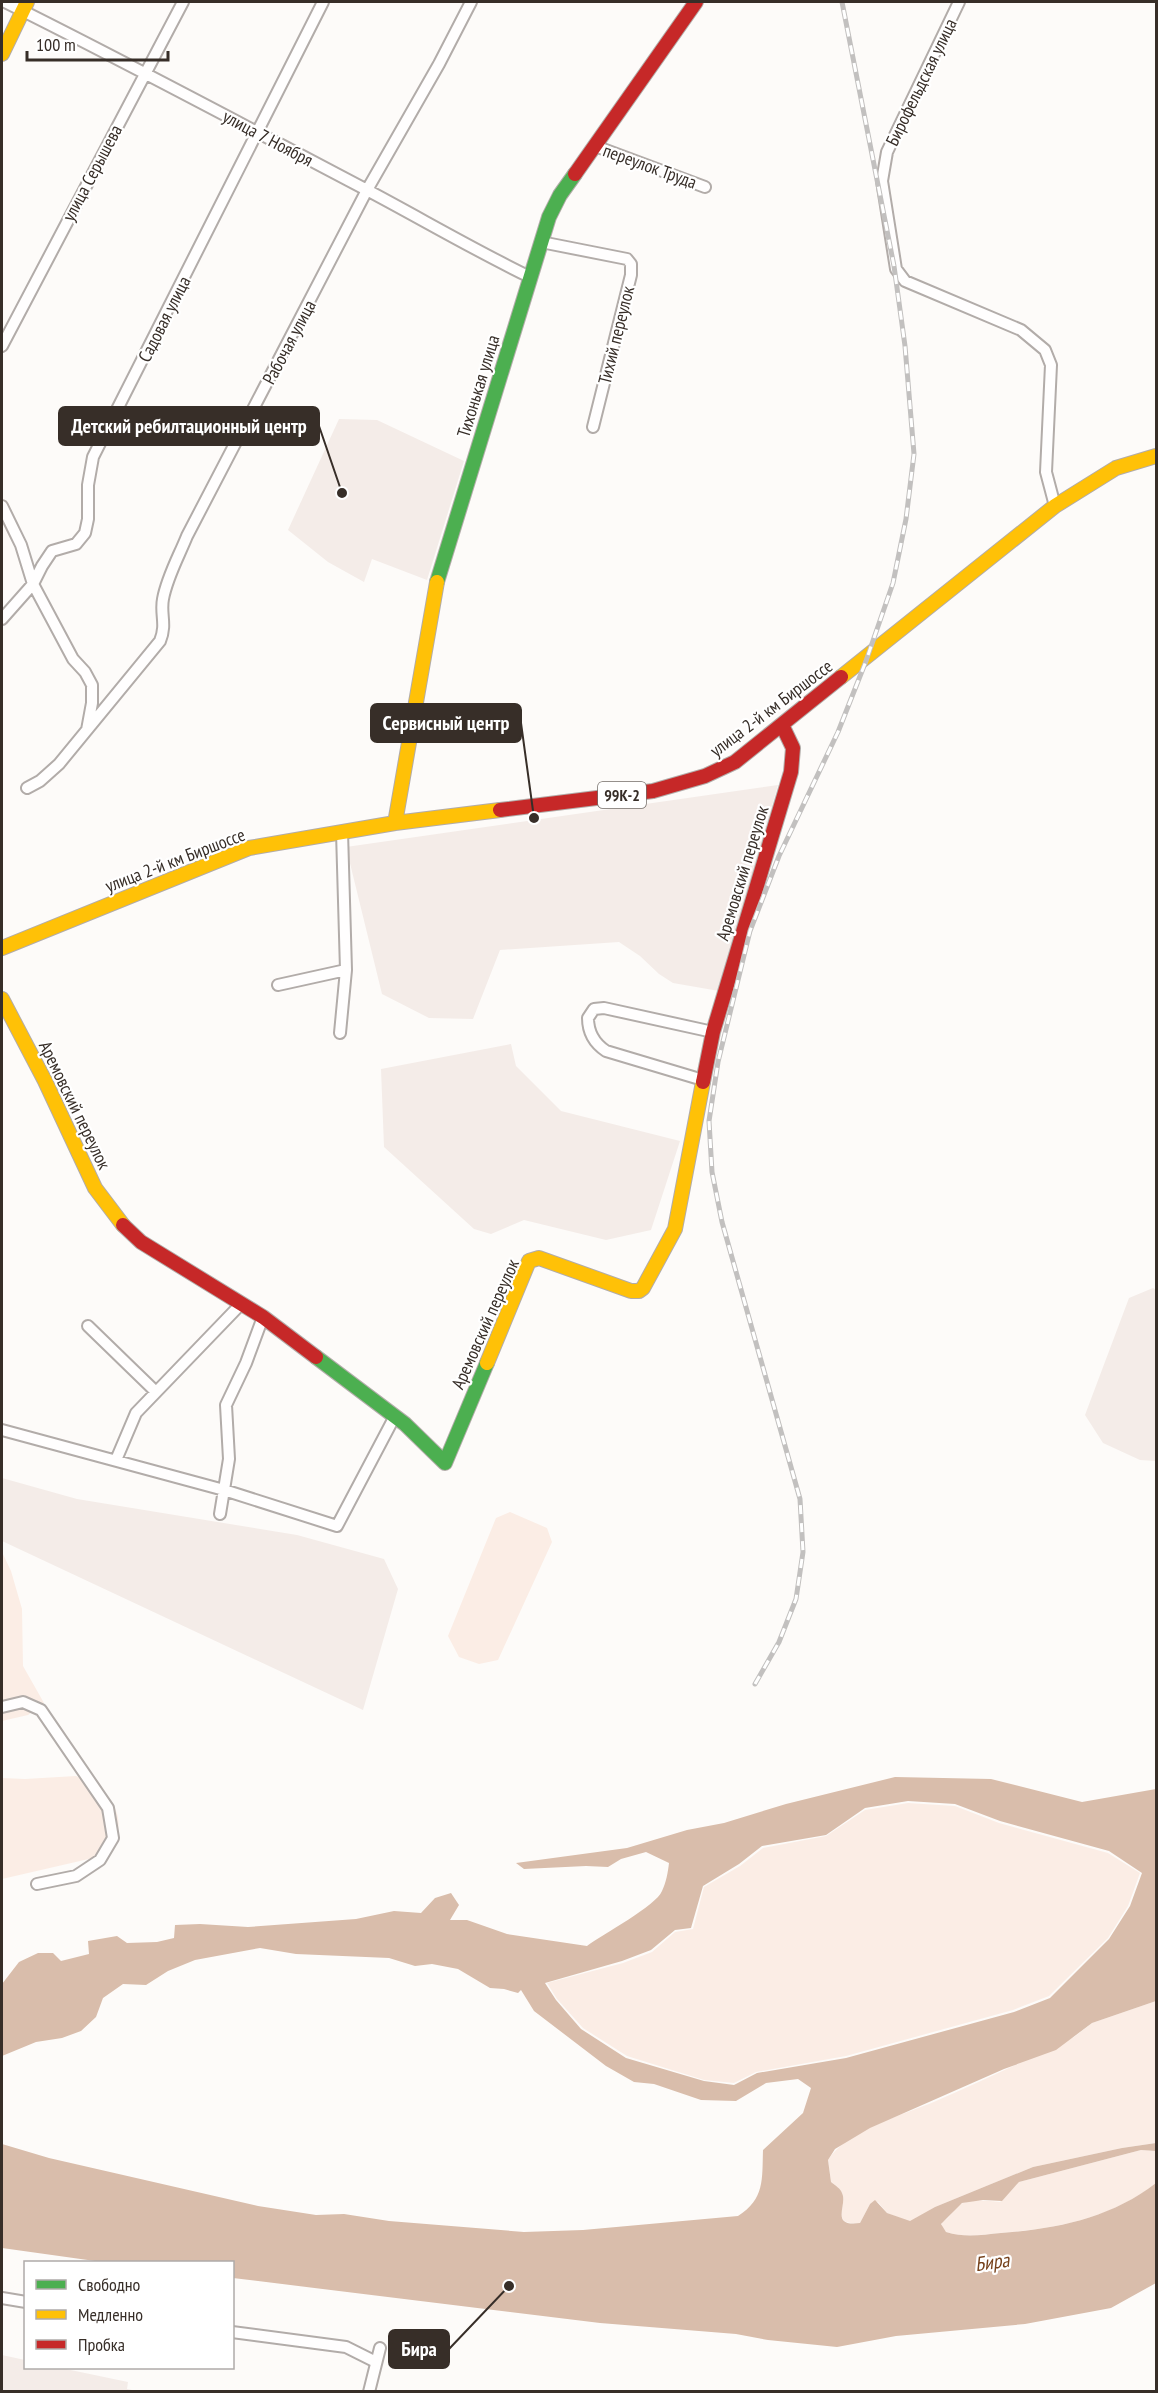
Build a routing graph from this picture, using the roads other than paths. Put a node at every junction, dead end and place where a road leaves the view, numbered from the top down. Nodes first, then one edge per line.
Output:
1 (5, 2) edge
2 (183, 2) edge
3 (323, 2) edge
4 (471, 2) edge
5 (696, 2) edge
6 (959, 2) edge
7 (25, 6) edge
8 (2, 54) edge
9 (145, 72) junction
10 (258, 134) junction
11 (595, 146) junction
12 (705, 187) dead end
13 (367, 190) junction
14 (541, 242) junction
15 (530, 277) junction
16 (2, 346) edge
17 (593, 427) dead end
18 (1156, 456) edge
19 (2, 506) edge
20 (1054, 506) junction
21 (33, 584) junction
22 (2, 619) edge
23 (782, 725) junction
24 (86, 734) junction
25 (27, 788) dead end
26 (395, 823) junction
27 (342, 832) junction
28 (2, 948) edge
29 (346, 970) junction
30 (278, 985) dead end
31 (2, 999) edge
32 (713, 1032) junction
33 (340, 1033) dead end
34 (703, 1080) junction
35 (241, 1304) junction
36 (262, 1317) junction
37 (88, 1326) dead end
38 (156, 1392) junction
39 (395, 1416) junction
40 (2, 1430) edge
41 (116, 1460) junction
42 (224, 1490) junction
43 (220, 1514) dead end
44 (2, 1707) edge
45 (37, 1884) dead end
46 (2, 2298) edge
47 (24, 2302) edge
48 (234, 2332) edge
49 (380, 2348) dead end
50 (376, 2362) junction
51 (369, 2391) edge

1 - 7 street, улица 7 Ноября
2 - 9 street, улица Серышева
3 - 10 street, Садовая улица
4 - 13 street, Рабочая улица
5 - 11 street, Тихонькая улица
6 - 20 street, Бирофельдская улица
7 - 8 street
7 - 9 street, улица 7 Ноября
9 - 10 street, улица 7 Ноября
9 - 16 street, улица Серышева
10 - 13 street, улица 7 Ноября
10 - 21 street, Садовая улица
11 - 12 street, переулок Труда
11 - 14 street, Тихонькая улица
13 - 15 street, улица 7 Ноября
13 - 24 street, Рабочая улица
14 - 15 street, Тихонькая улица
14 - 17 street, Тихий переулок
15 - 26 street, Тихонькая улица
18 - 20 street, улица 2-й км Биршоссе / 99К-2
19 - 21 street
20 - 23 street, улица 2-й км Биршоссе / 99К-2
21 - 22 street, Садовая улица
21 - 24 street
23 - 26 street, улица 2-й км Биршоссе / 99К-2
23 - 32 street, Аремовский переулок
24 - 25 street, Рабочая улица
26 - 27 street, улица 2-й км Биршоссе / 99К-2
27 - 28 street, улица 2-й км Биршоссе / 99К-2
27 - 29 street
29 - 30 street
29 - 33 street
31 - 35 street, Аремовский переулок
32 - 34 street, Аремовский переулок
32 - 34 street
34 - 39 street, Аремовский переулок
35 - 36 street, Аремовский переулок
35 - 38 street
36 - 39 street, Аремовский переулок
36 - 42 street
37 - 38 street
38 - 41 street
39 - 42 street
40 - 41 street
41 - 42 street
42 - 43 street
44 - 45 street
46 - 47 street
48 - 50 street
49 - 50 street
50 - 51 street

